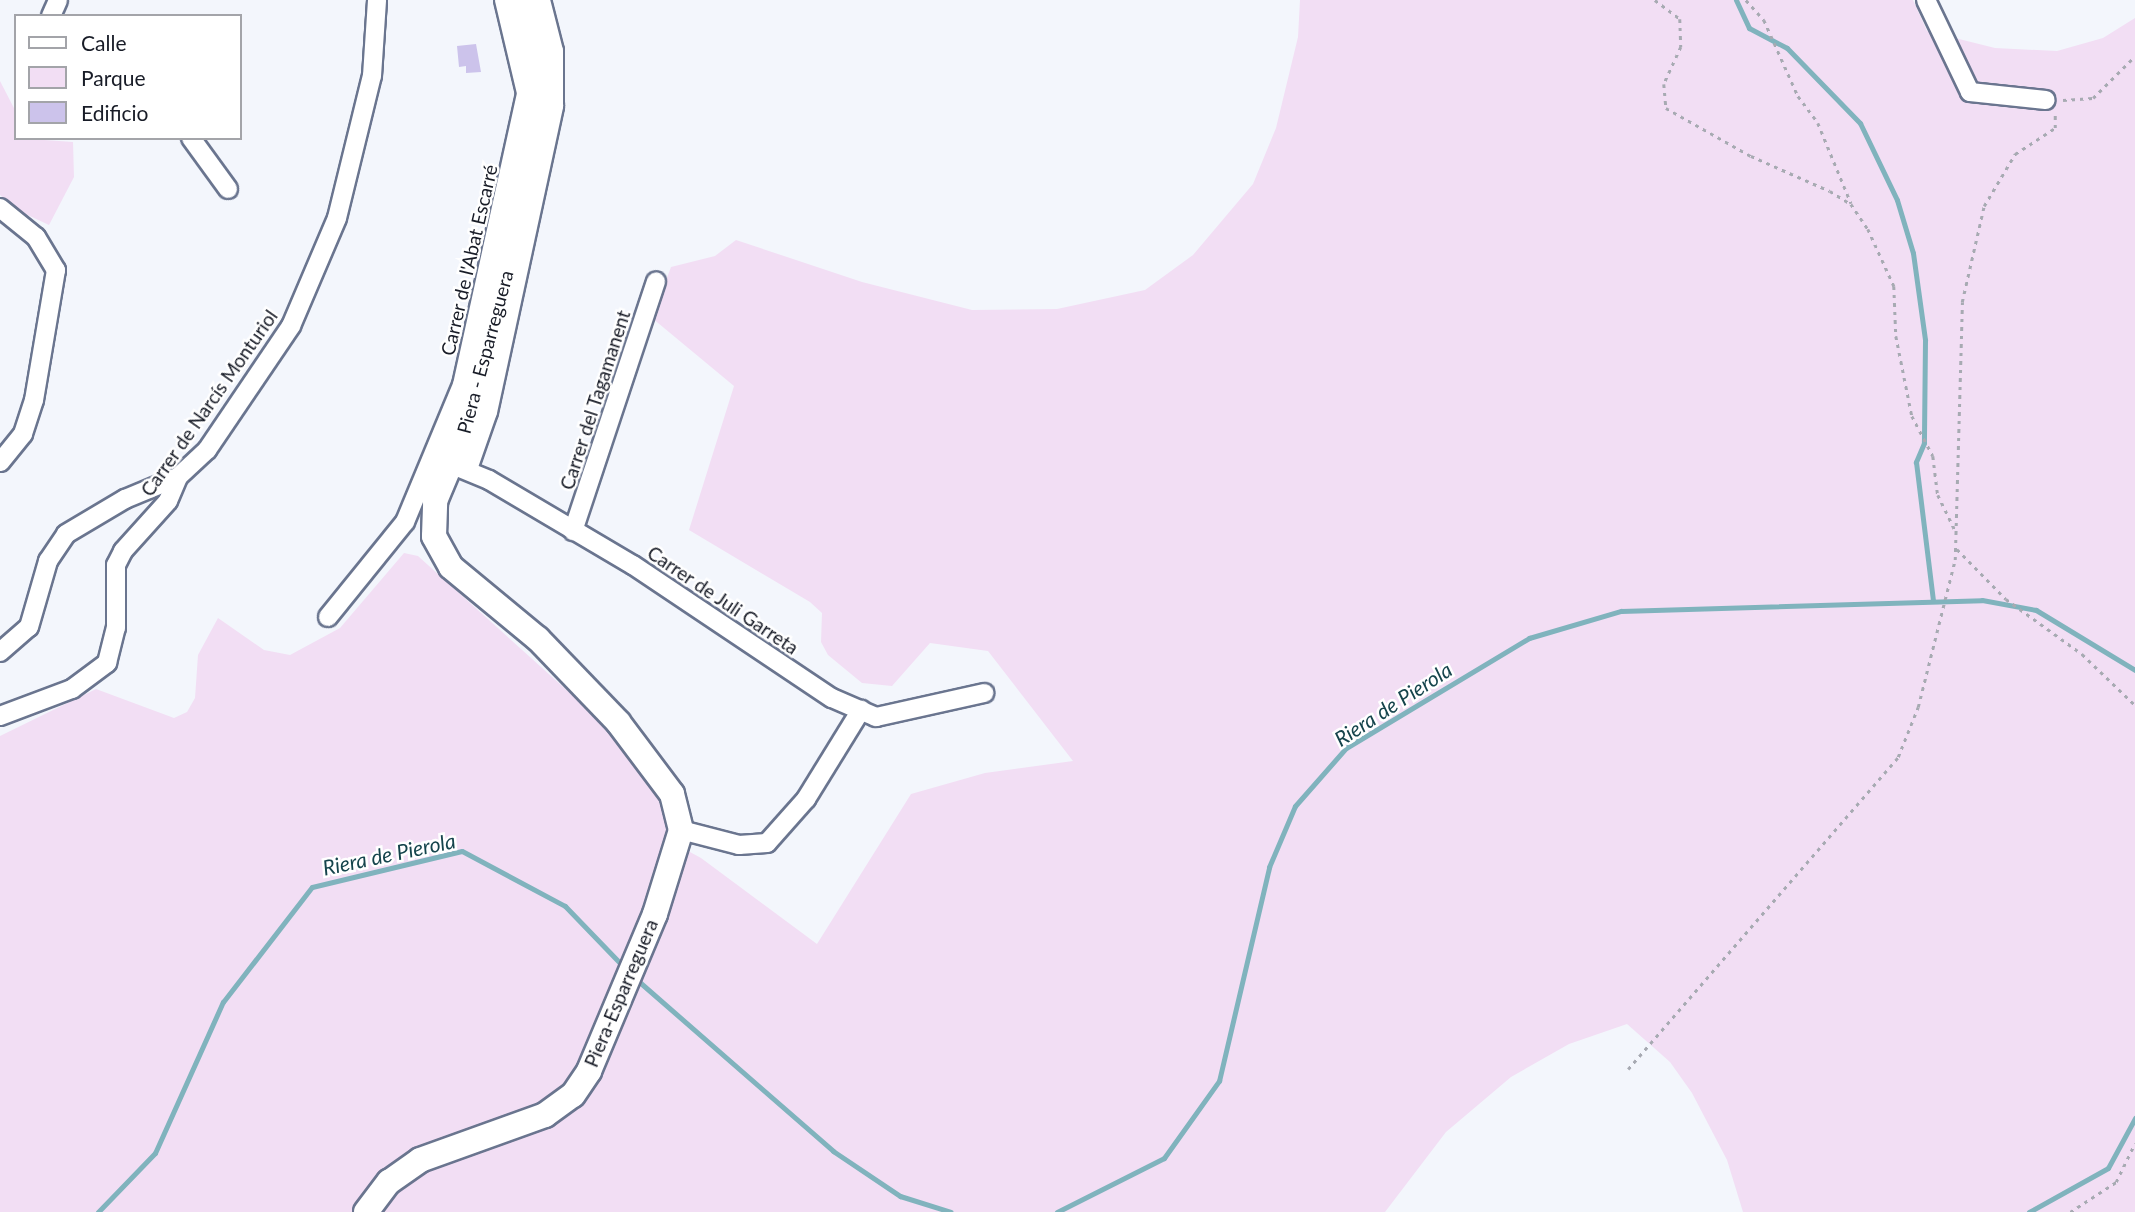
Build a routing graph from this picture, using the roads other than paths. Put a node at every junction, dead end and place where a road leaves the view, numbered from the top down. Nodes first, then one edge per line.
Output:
1 (377, 0) edge
2 (504, 0) edge
3 (523, 0) edge
4 (541, 0) edge
5 (1926, 0) edge
6 (2046, 100) road end
7 (192, 140) edge
8 (228, 189) dead end
9 (0, 208) edge
10 (656, 281) dead end
11 (6, 443) edge
12 (0, 462) edge
13 (459, 467) junction
14 (178, 477) junction
15 (432, 517) junction
16 (404, 522) junction
17 (573, 531) junction
18 (328, 617) dead end
19 (0, 652) edge
20 (984, 693) dead end
21 (861, 710) junction
22 (0, 716) edge
23 (681, 830) junction
24 (366, 1212) edge

1 - 14 street, Carrer de Narcís Monturiol
2 - 16 street, Carrer de l'Abat Escarré
3 - 13 main road, Piera - Esparreguera
4 - 13 street
5 - 6 street
7 - 8 street
9 - 11 street
10 - 17 street, Carrer del Tagamanent
11 - 12 street
13 - 15 main road, Piera - Esparreguera
13 - 17 street, Carrer de Juli Garreta
14 - 19 street
14 - 22 street, Carrer de Narcís Monturiol
15 - 16 street
15 - 23 main road
16 - 18 street, Carrer de l'Abat Escarré
17 - 21 street, Carrer de Juli Garreta
20 - 21 street, Carrer de Juli Garreta
21 - 23 street
23 - 24 main road, Piera-Esparreguera

